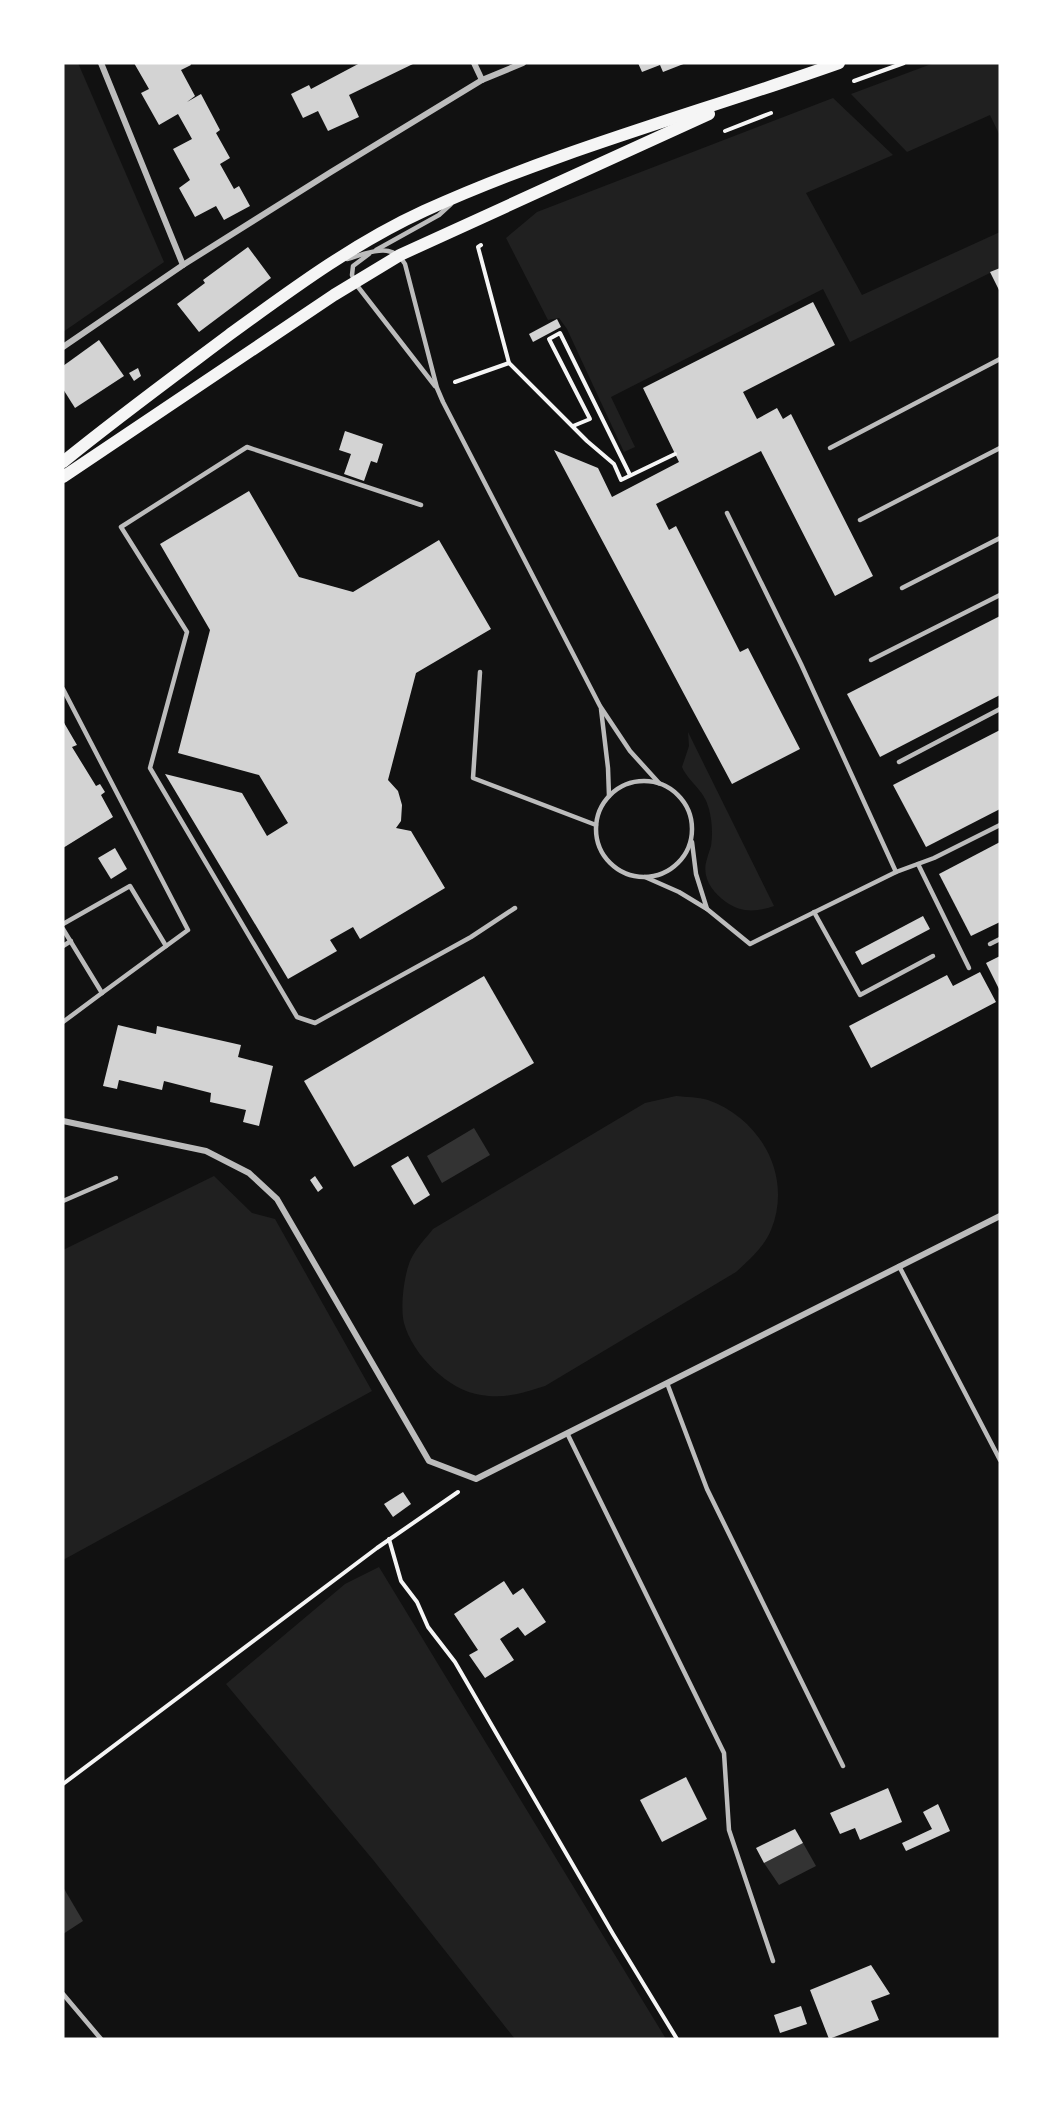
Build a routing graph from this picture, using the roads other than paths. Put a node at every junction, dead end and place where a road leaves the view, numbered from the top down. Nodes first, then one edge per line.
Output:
1 (101, 63) edge
2 (474, 63) edge
3 (523, 63) edge
4 (839, 63) edge
5 (482, 80) junction
6 (766, 89) junction
7 (461, 195) junction
8 (373, 252) junction
9 (400, 255) junction
10 (331, 263) junction
11 (183, 265) junction
12 (355, 283) junction
13 (63, 347) edge
14 (1000, 359) edge
15 (437, 388) junction
16 (830, 448) dead end
17 (1000, 448) edge
18 (63, 462) edge
19 (63, 477) edge
20 (421, 505) dead end
21 (727, 513) dead end
22 (860, 520) dead end
23 (1000, 538) edge
24 (902, 588) dead end
25 (1000, 595) edge
26 (871, 660) dead end
27 (480, 672) dead end
28 (63, 689) edge
29 (600, 706) junction
30 (1000, 709) edge
31 (899, 762) dead end
32 (659, 783) junction
33 (609, 796) junction
34 (596, 825) junction
35 (1000, 825) edge
36 (692, 840) junction
37 (918, 864) junction
38 (896, 872) junction
39 (645, 877) junction
40 (515, 908) dead end
41 (707, 909) junction
42 (814, 912) junction
43 (63, 924) edge
44 (63, 929) edge
45 (1000, 939) edge
46 (71, 941) junction
47 (990, 944) dead end
48 (63, 946) edge
49 (166, 946) junction
50 (933, 956) dead end
51 (969, 968) dead end
52 (102, 993) junction
53 (63, 1022) edge
54 (63, 1120) edge
55 (116, 1178) dead end
56 (63, 1201) edge
57 (1000, 1216) edge
58 (899, 1266) junction
59 (667, 1383) junction
60 (567, 1433) junction
61 (1000, 1460) edge
62 (843, 1766) dead end
63 (773, 1961) dead end
64 (63, 1994) edge
65 (100, 2039) edge

1 - 11 street
2 - 5 street
3 - 5 street
4 - 6 main road
5 - 11 street
6 - 7 main road
6 - 9 main road
7 - 8 lane
7 - 10 main road
8 - 9 lane
8 - 10 lane
8 - 12 lane
9 - 12 main road
9 - 15 lane
10 - 18 main road
11 - 13 street
12 - 15 lane
12 - 19 main road
14 - 16 lane
15 - 29 lane
17 - 22 lane
20 - 40 lane
21 - 38 lane
23 - 24 lane
25 - 26 lane
27 - 34 lane
28 - 49 lane
29 - 32 lane
29 - 33 lane
30 - 31 lane
32 - 33 lane
32 - 36 lane
33 - 34 lane
34 - 39 lane
35 - 37 lane
36 - 39 lane
36 - 41 lane
37 - 38 lane
37 - 51 lane
38 - 42 lane
39 - 41 lane
41 - 42 lane
42 - 50 lane
43 - 49 lane
44 - 46 lane
45 - 47 lane
46 - 48 lane
46 - 52 lane
49 - 52 lane
52 - 53 lane
54 - 60 street
55 - 56 lane
57 - 58 street
58 - 59 street
58 - 61 lane
59 - 60 street
59 - 62 lane
60 - 63 lane
64 - 65 lane

